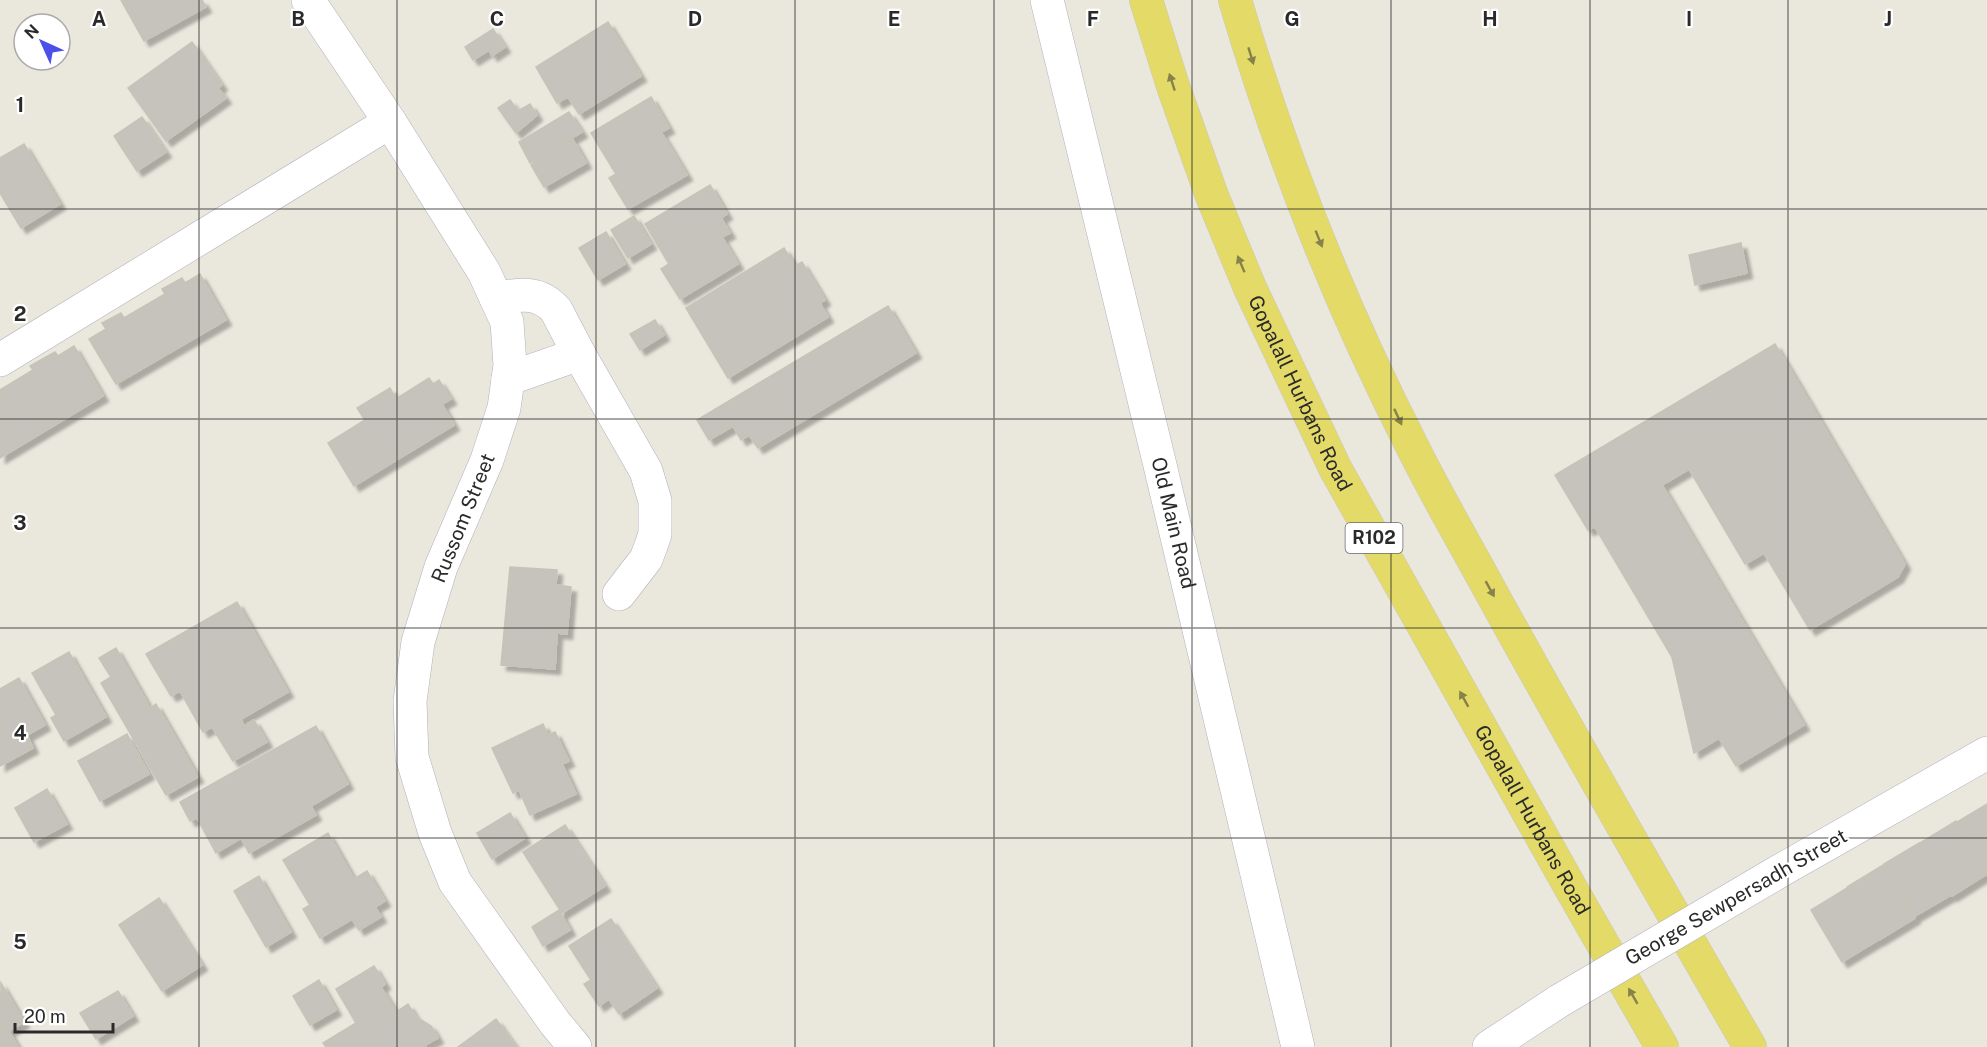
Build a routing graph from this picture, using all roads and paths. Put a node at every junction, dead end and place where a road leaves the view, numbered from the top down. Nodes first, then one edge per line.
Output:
1 (308, 0) edge
2 (1047, 0) edge
3 (1146, 0) edge
4 (1234, 0) edge
5 (390, 122) junction
6 (496, 298) junction
7 (579, 354) junction
8 (0, 360) edge
9 (508, 379) junction
10 (620, 594) dead end
11 (1987, 753) edge
12 (575, 1047) edge
13 (1298, 1047) edge
14 (1489, 1047) edge
15 (1662, 1047) edge
16 (1750, 1047) edge

1 - 5 street, Russom Street
2 - 13 street, Old Main Road
15 -> 3 main road, Gopalall Hurbans Road / R102
4 -> 16 main road
5 - 6 street, Russom Street
5 - 8 street
6 - 7 street
6 - 9 street, Russom Street
7 - 9 street
7 - 10 street
9 - 12 street, Russom Street
11 - 14 street, George Sewpersadh Street, bridge

